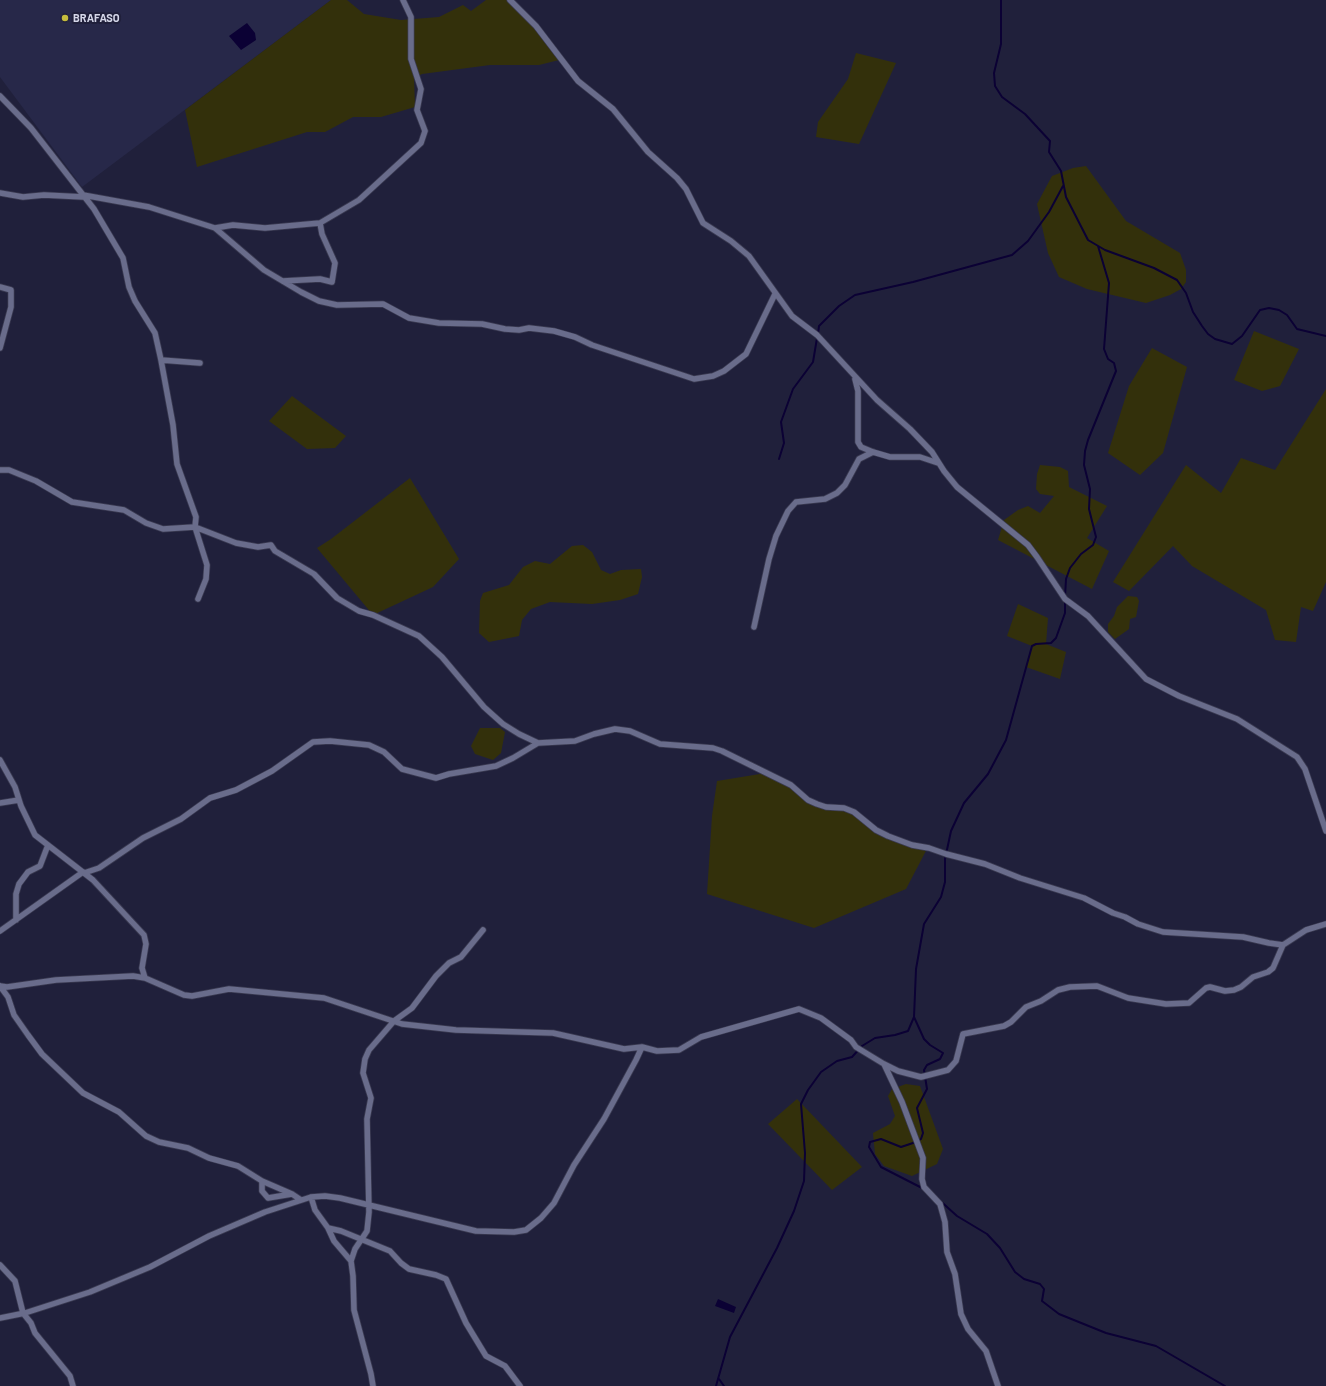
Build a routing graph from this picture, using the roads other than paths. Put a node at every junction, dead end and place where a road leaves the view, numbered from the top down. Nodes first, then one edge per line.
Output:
1 (403, 0) edge
2 (510, 0) edge
3 (0, 96) edge
4 (0, 193) edge
5 (83, 196) junction
6 (320, 223) junction
7 (215, 228) junction
8 (283, 281) junction
9 (0, 287) edge
10 (776, 294) junction
11 (0, 348) edge
12 (161, 360) junction
13 (200, 363) dead end
14 (854, 373) junction
15 (873, 452) junction
16 (938, 463) junction
17 (0, 470) edge
18 (195, 527) junction
19 (198, 599) dead end
20 (754, 627) dead end
21 (538, 742) junction
22 (0, 760) edge
23 (19, 800) junction
24 (0, 803) edge
25 (1326, 831) edge
26 (48, 845) junction
27 (84, 872) junction
28 (16, 920) junction
29 (1326, 924) edge
30 (483, 930) dead end
31 (0, 931) edge
32 (1283, 945) junction
33 (145, 978) junction
34 (0, 986) edge
35 (394, 1022) junction
36 (642, 1047) junction
37 (884, 1064) junction
38 (262, 1181) junction
39 (292, 1194) junction
40 (311, 1197) junction
41 (301, 1200) junction
42 (368, 1205) junction
43 (328, 1228) junction
44 (363, 1240) junction
45 (351, 1261) junction
46 (0, 1265) edge
47 (23, 1313) junction
48 (0, 1318) edge
49 (73, 1386) edge
50 (373, 1386) edge
51 (520, 1386) edge
52 (998, 1386) edge

1 - 6 street
2 - 10 street
3 - 5 street
4 - 5 street
5 - 7 street
5 - 12 street
6 - 7 street
6 - 8 street
7 - 8 street
8 - 10 street
9 - 11 street
10 - 14 street
12 - 13 street
12 - 18 street
14 - 15 street
14 - 16 street
15 - 16 street
15 - 20 street
16 - 25 street
17 - 18 street
18 - 19 street
18 - 21 street
21 - 27 street
21 - 32 street
22 - 23 street
23 - 24 street
23 - 26 street
26 - 27 street
26 - 28 street
27 - 28 street
27 - 33 street
28 - 31 street
29 - 32 street
30 - 35 street
32 - 37 street
33 - 34 street
33 - 35 street
34 - 38 street
35 - 36 street
35 - 42 street
36 - 37 street
36 - 42 street
37 - 52 street
38 - 39 street
38 - 39 street
39 - 41 street
40 - 41 street
40 - 42 street
40 - 43 street
41 - 47 street
42 - 44 street
43 - 44 street
43 - 45 street
44 - 45 street
44 - 51 street
45 - 50 street
46 - 47 street
47 - 48 street
47 - 49 street

